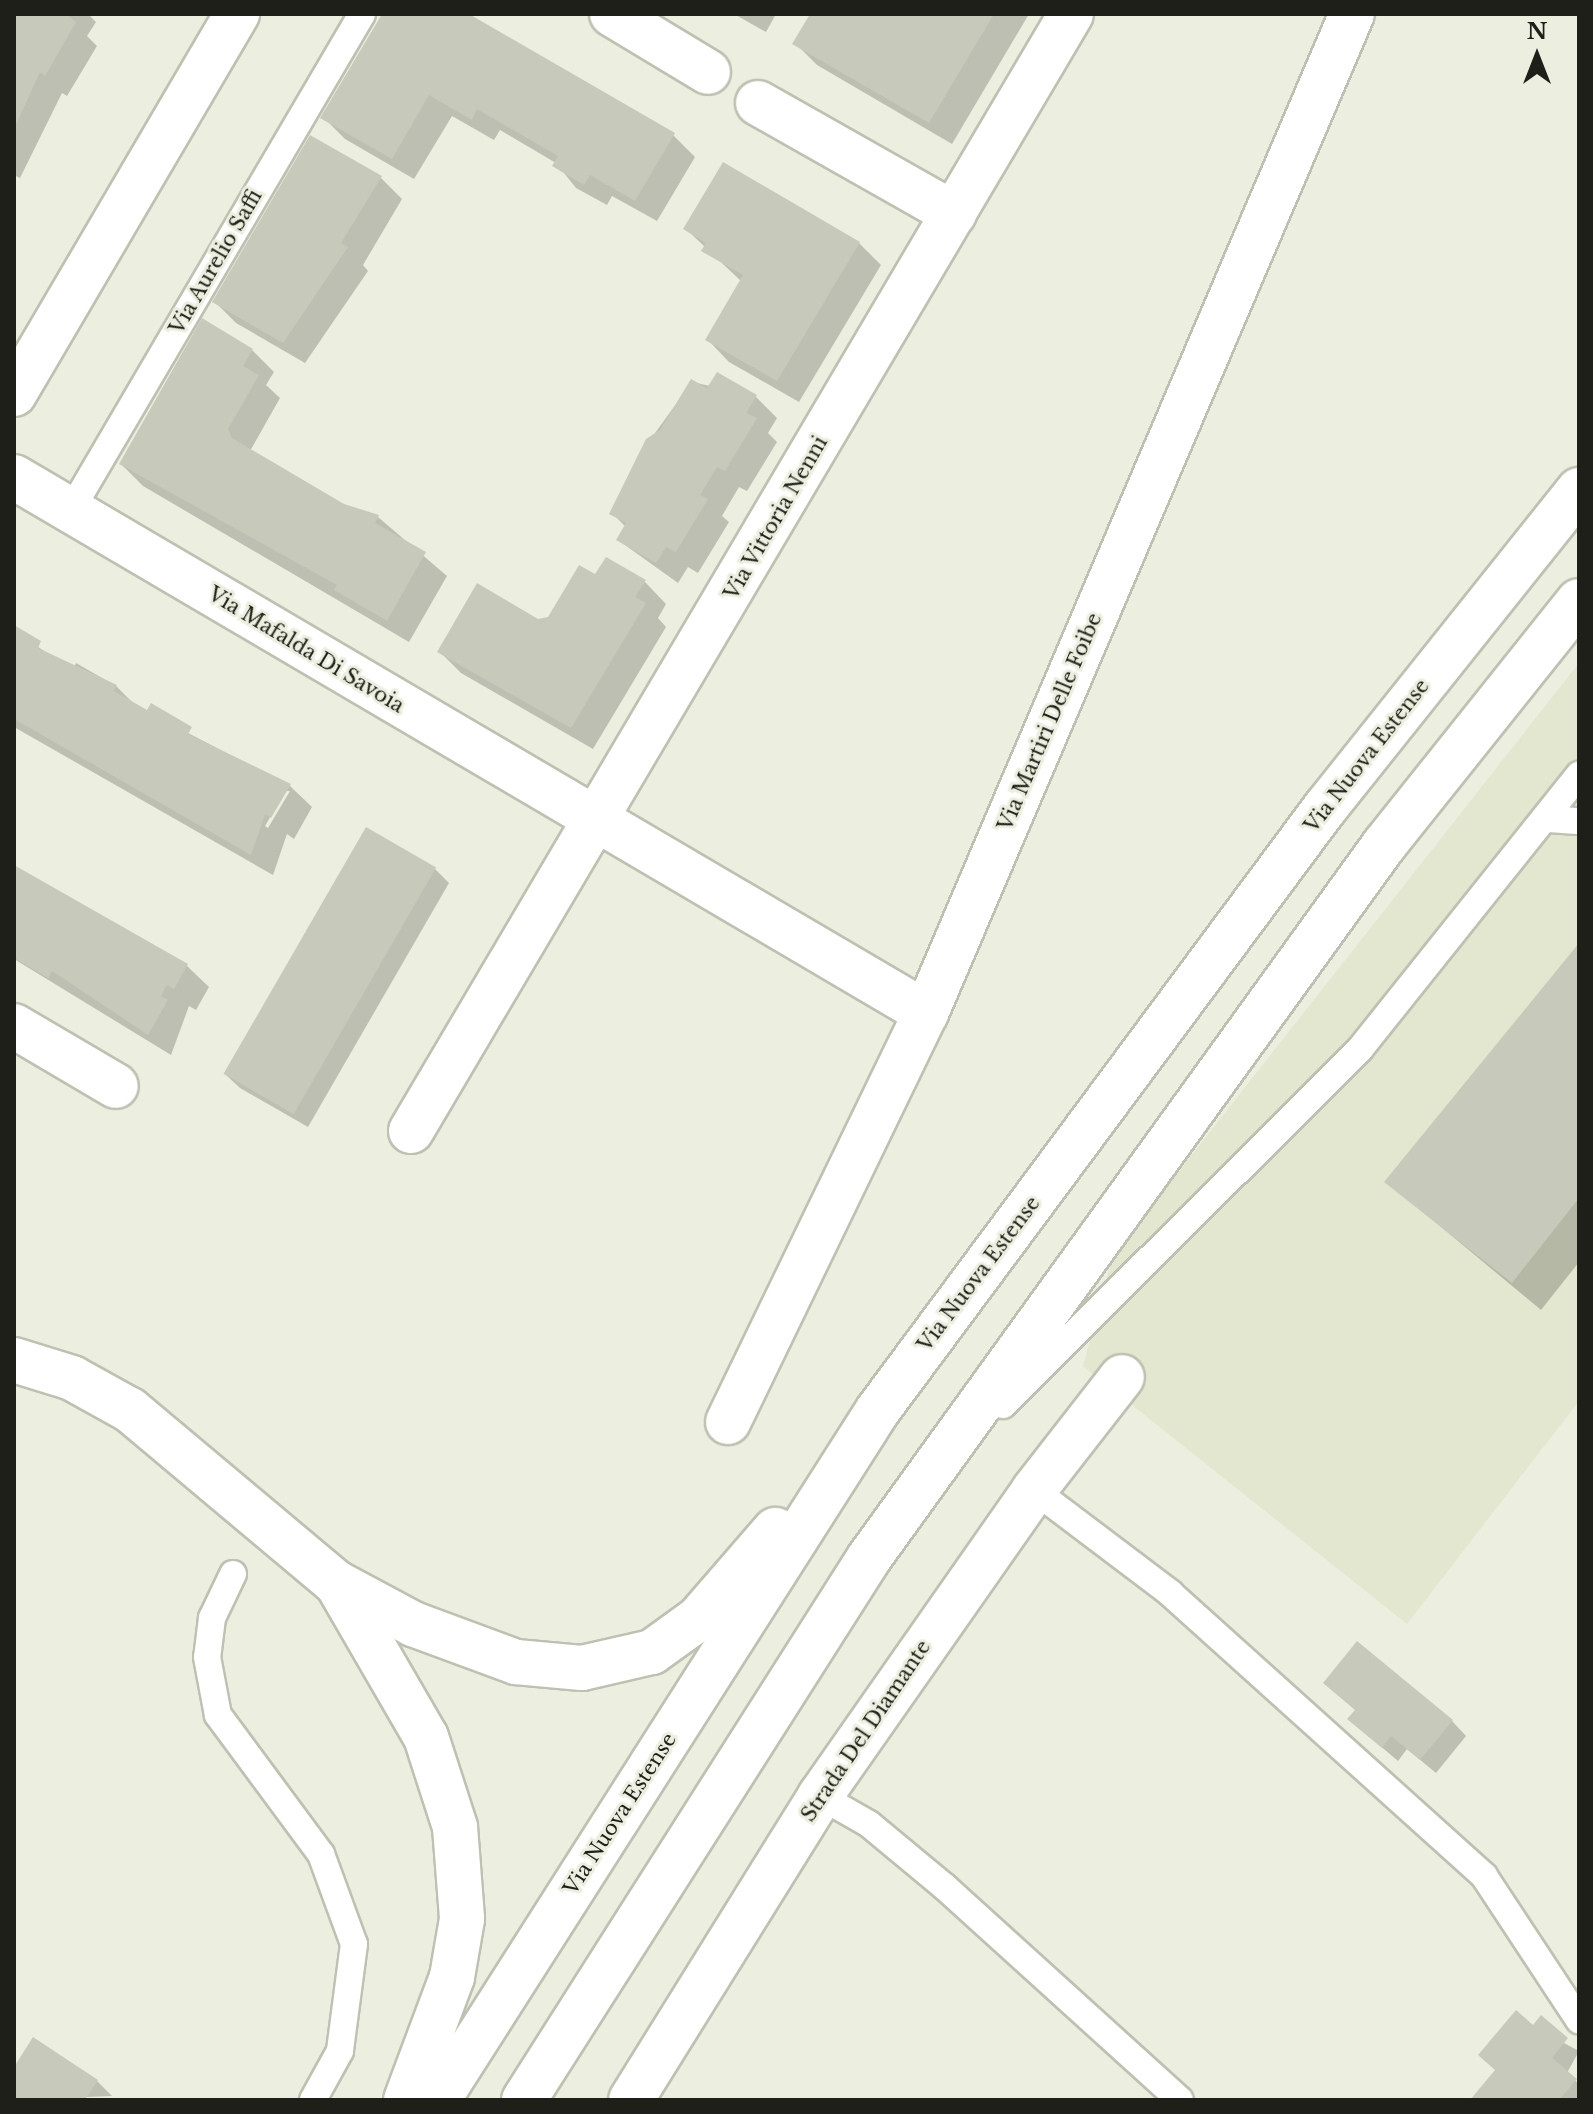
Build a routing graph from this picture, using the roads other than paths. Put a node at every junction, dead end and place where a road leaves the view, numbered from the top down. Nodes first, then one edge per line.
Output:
1 (237, 14) edge
2 (362, 14) edge
3 (612, 14) edge
4 (1071, 14) edge
5 (1352, 14) edge
6 (708, 72) dead end
7 (758, 103) dead end
8 (954, 214) junction
9 (14, 394) edge
10 (14, 477) edge
11 (1579, 490) edge
12 (71, 510) junction
13 (1579, 601) edge
14 (1579, 775) edge
15 (1547, 819) junction
16 (1579, 821) edge
17 (598, 823) junction
18 (926, 1013) junction
19 (14, 1026) edge
20 (116, 1086) dead end
21 (411, 1131) dead end
22 (14, 1360) edge
23 (1122, 1377) dead end
24 (878, 1410) junction
25 (728, 1422) dead end
26 (1034, 1490) junction
27 (869, 1558) junction
28 (233, 1574) dead end
29 (335, 1582) junction
30 (820, 1796) junction
31 (1579, 2020) edge
32 (313, 2100) edge
33 (406, 2100) edge
34 (438, 2100) edge
35 (524, 2100) edge
36 (631, 2100) edge
37 (1180, 2100) edge

1 - 9 main road
2 - 12 lane, Via Aurelio Saffi
3 - 6 main road
4 - 8 main road, Via Vittoria Nenni
5 - 18 main road, Via Martiri Delle Foibe
7 - 8 main road
8 - 17 main road, Via Vittoria Nenni
10 - 12 main road, Via Mafalda Di Savoia
11 - 24 main road, Via Nuova Estense
12 - 17 main road, Via Mafalda Di Savoia
13 - 27 main road
14 - 15 lane
15 - 16 lane
15 - 27 lane
17 - 18 main road, Via Mafalda Di Savoia
17 - 21 main road
18 - 25 main road, Via Martiri Delle Foibe
19 - 20 main road
22 - 29 main road
23 - 26 main road, Strada Del Diamante
24 - 29 main road
24 - 34 main road, Via Nuova Estense
26 - 30 main road, Strada Del Diamante
26 - 31 lane
27 - 35 main road
28 - 32 lane
29 - 33 main road
30 - 36 main road, Strada Del Diamante
30 - 37 lane

